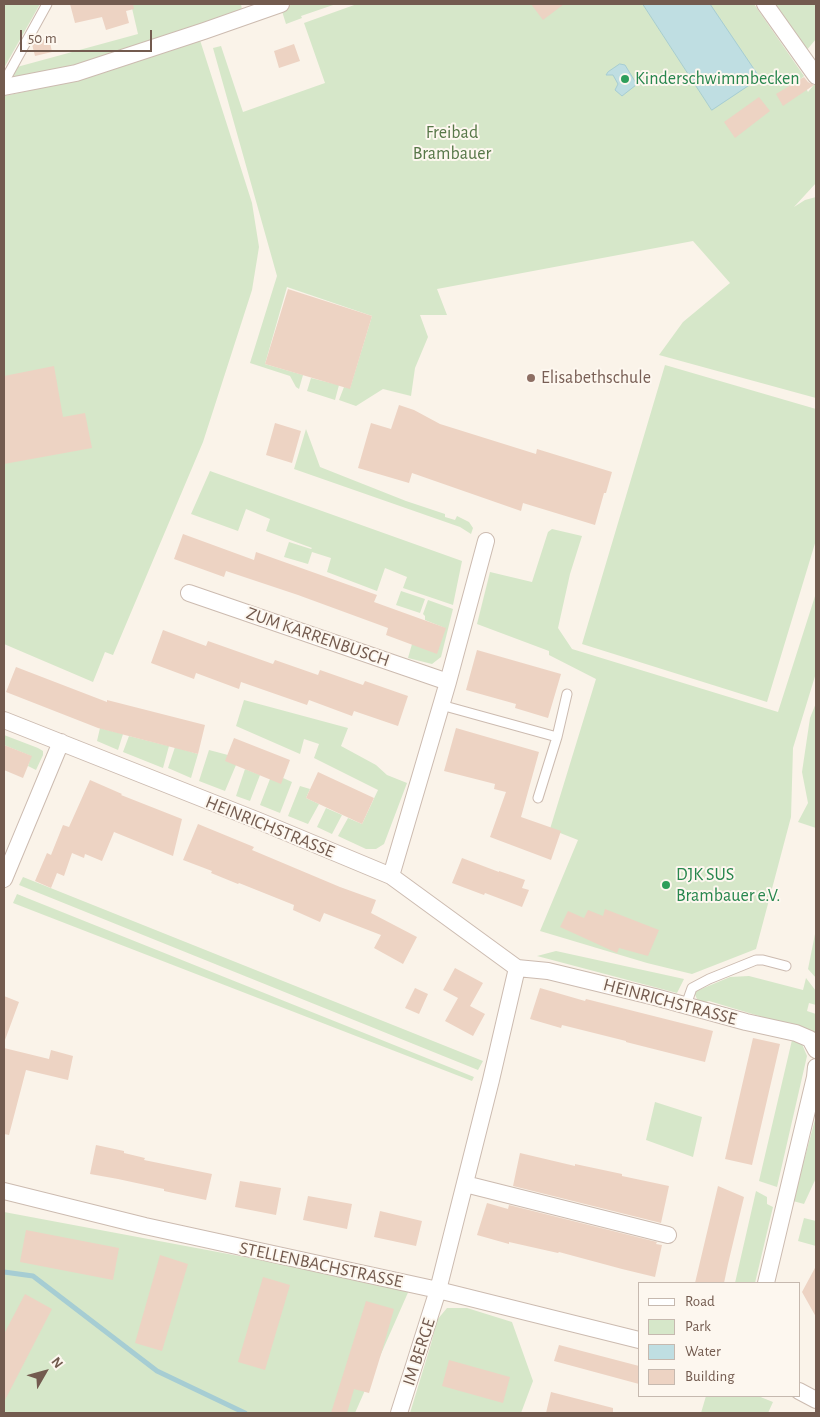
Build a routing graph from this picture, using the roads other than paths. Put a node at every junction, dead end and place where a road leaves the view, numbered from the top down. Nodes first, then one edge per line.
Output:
1 (47, 4) edge
2 (280, 4) edge
3 (765, 4) edge
4 (816, 76) edge
5 (4, 82) edge
6 (4, 87) edge
7 (486, 542) dead end
8 (189, 593) dead end
9 (448, 682) junction
10 (567, 694) dead end
11 (441, 705) junction
12 (4, 720) edge
13 (557, 737) junction
14 (61, 742) junction
15 (538, 798) dead end
16 (391, 876) junction
17 (4, 879) edge
18 (786, 966) dead end
19 (517, 968) junction
20 (686, 1005) junction
21 (816, 1050) edge
22 (816, 1074) edge
23 (464, 1184) junction
24 (4, 1191) edge
25 (668, 1235) dead end
26 (766, 1282) edge
27 (438, 1290) junction
28 (638, 1340) edge
29 (800, 1392) edge
30 (816, 1400) edge
31 (399, 1413) edge

1 - 5 lane
2 - 6 street
3 - 4 street
7 - 9 street
8 - 9 street, ZUM KARRENBUSCH
9 - 11 street
10 - 13 lane
11 - 13 lane
11 - 16 street
12 - 14 street, HEINRICHSTRASSE
13 - 15 lane
14 - 16 street, HEINRICHSTRASSE
14 - 17 street
16 - 19 street, HEINRICHSTRASSE
18 - 20 lane
19 - 20 street, HEINRICHSTRASSE
19 - 23 street
20 - 21 street, HEINRICHSTRASSE
22 - 26 street
23 - 25 street
23 - 27 street
24 - 27 street, STELLENBACHSTRASSE
27 - 28 street, STELLENBACHSTRASSE
27 - 31 street, IM BERGE
29 - 30 street

